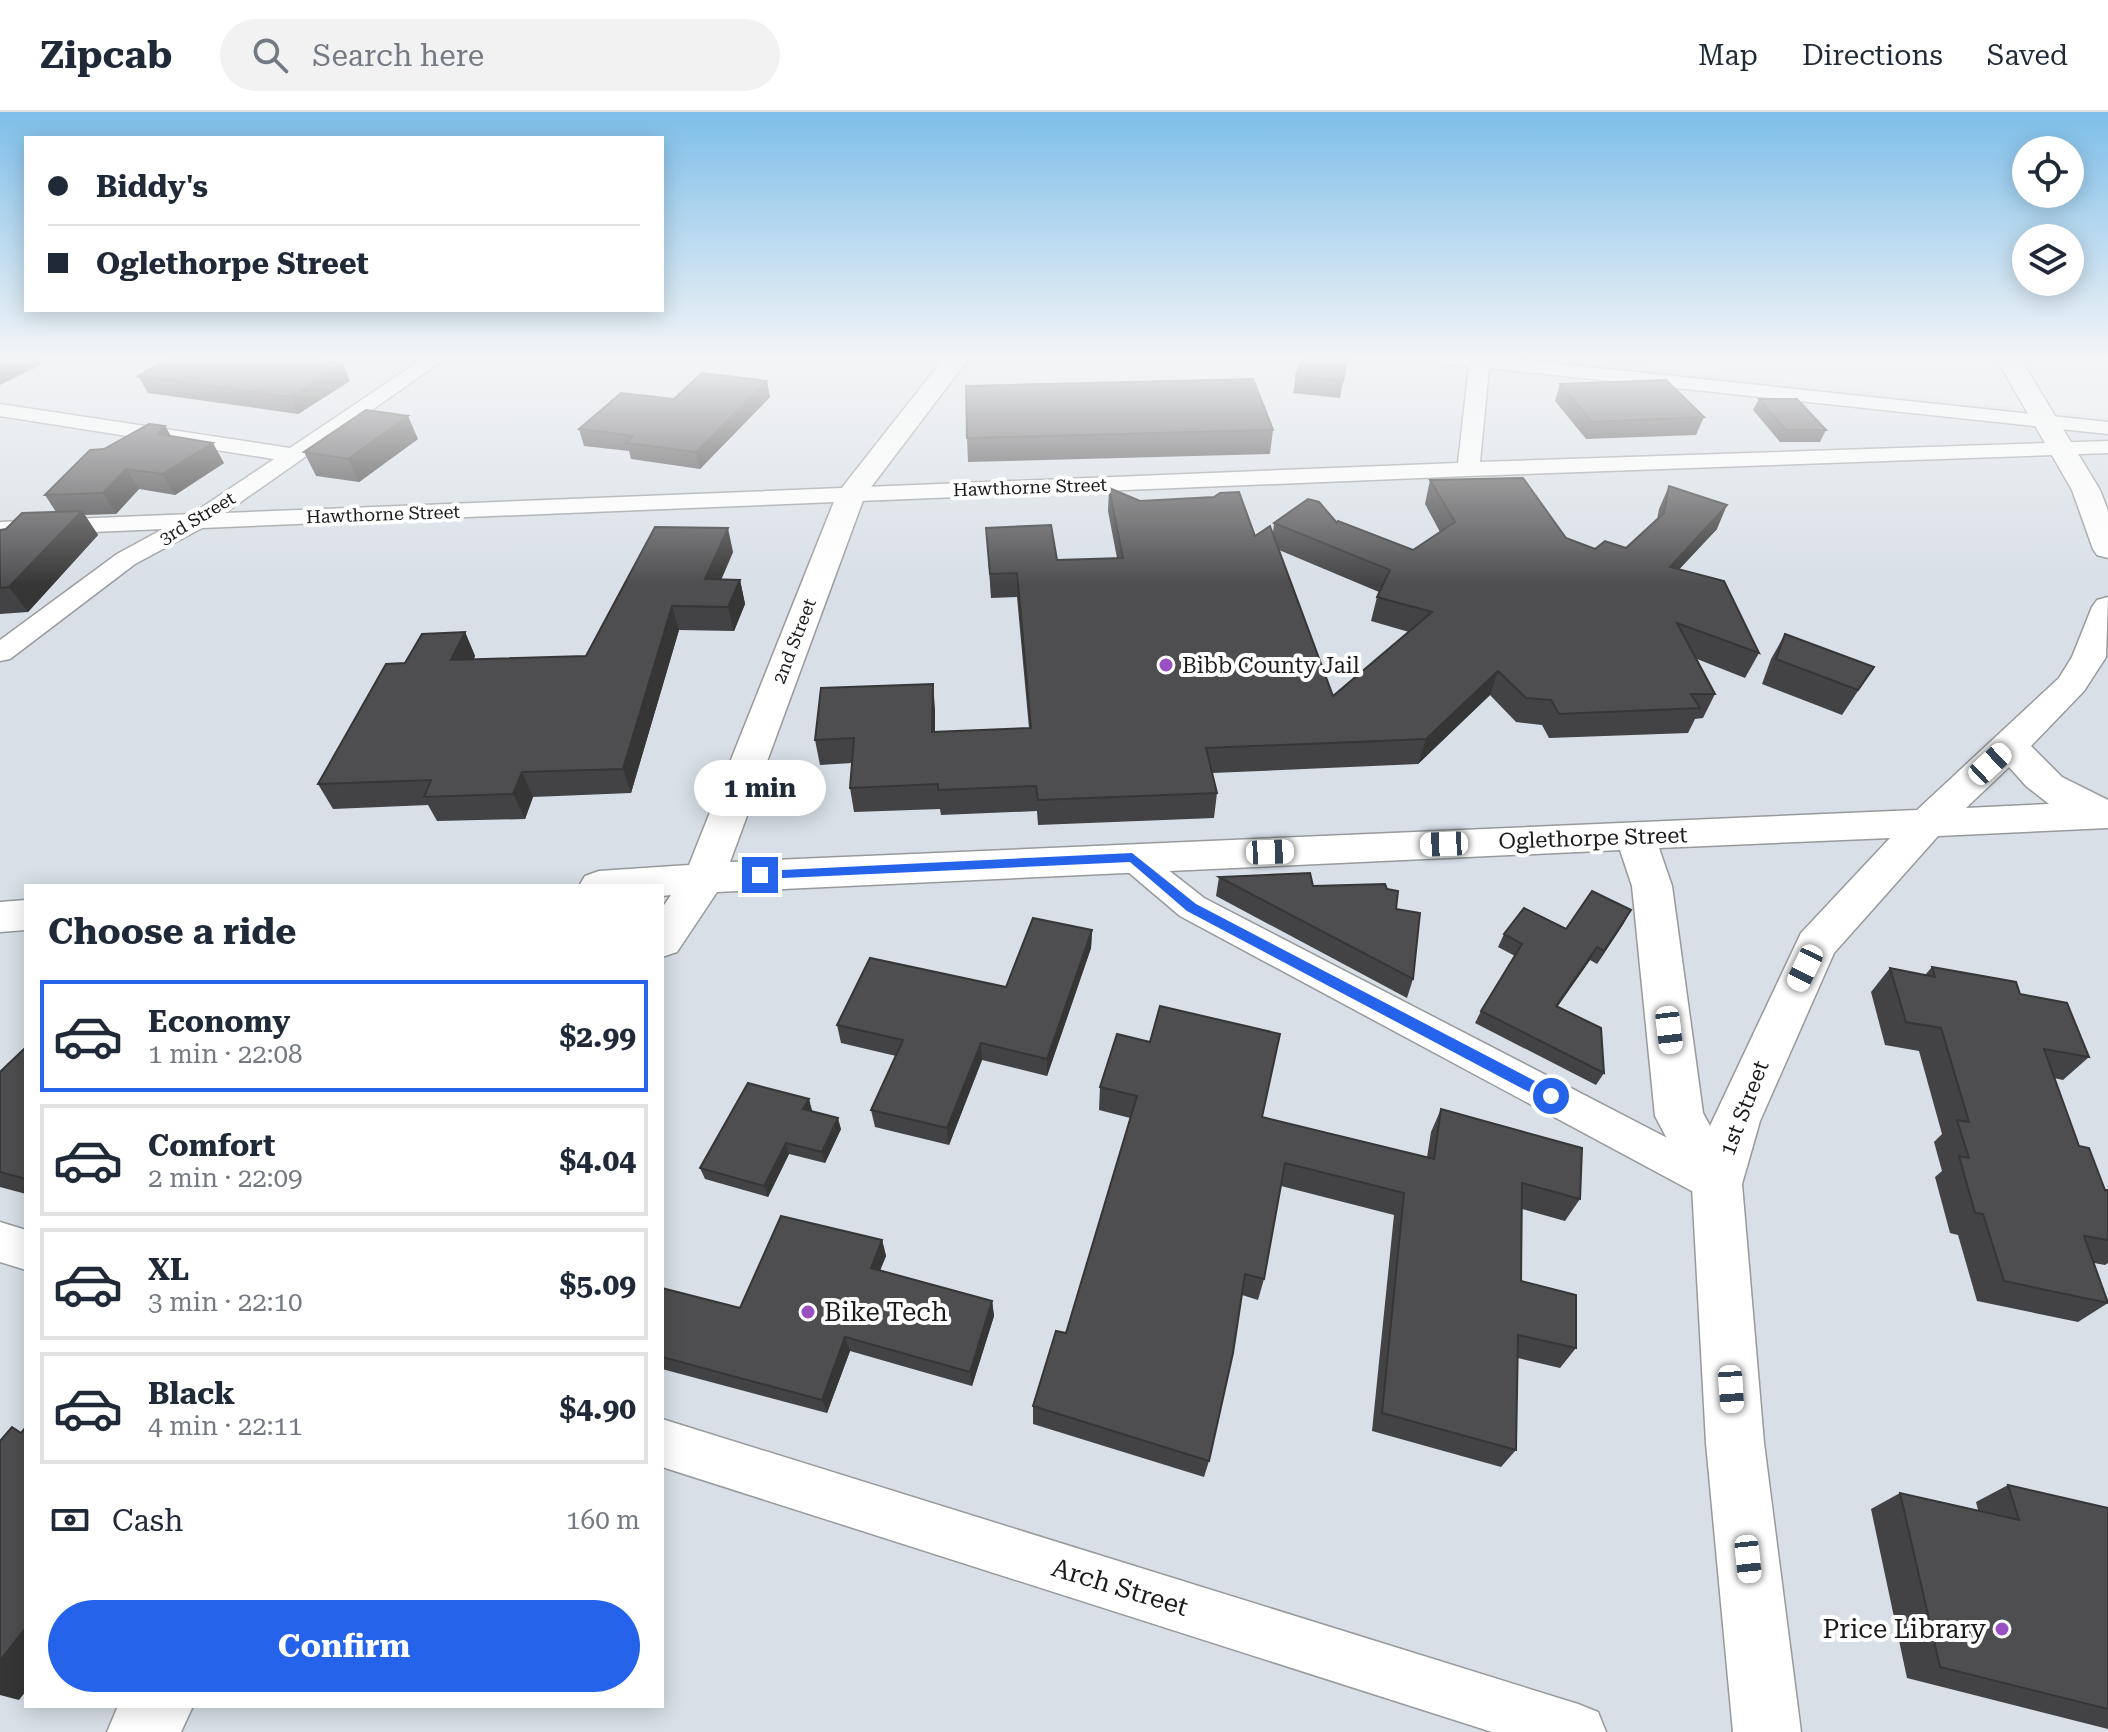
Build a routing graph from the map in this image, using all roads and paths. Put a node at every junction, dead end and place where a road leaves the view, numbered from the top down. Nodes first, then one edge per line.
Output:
1 (154, 434) edge
2 (326, 434) edge
3 (898, 434) edge
4 (1472, 434) edge
5 (2054, 434) edge
6 (2108, 447) edge
7 (2062, 448) junction
8 (294, 455) junction
9 (1468, 469) junction
10 (851, 494) junction
11 (197, 521) junction
12 (0, 529) edge
13 (2108, 549) edge
14 (2108, 607) edge
15 (0, 653) edge
16 (2012, 745) junction
17 (2108, 814) edge
18 (1926, 824) junction
19 (1635, 836) junction
20 (1132, 858) junction
21 (703, 881) junction
22 (641, 884) edge
23 (24, 915) edge
24 (0, 917) edge
25 (664, 938) edge
26 (1717, 1184) junction
27 (0, 1242) edge
28 (24, 1249) edge
29 (664, 1444) edge
30 (158, 1708) edge
31 (141, 1732) edge
32 (1578, 1732) edge
33 (1767, 1732) edge

1 - 8 street
2 - 8 street, 3rd Street
3 - 10 street, 2nd Street
4 - 9 street
5 - 7 street
6 - 7 street, Hawthorne Street
7 - 9 street, Hawthorne Street
7 - 13 street
8 - 11 street, 3rd Street
9 - 10 street, Hawthorne Street
10 - 11 street, Hawthorne Street
10 - 21 street, 2nd Street
11 - 12 street, Hawthorne Street
11 - 15 street, 3rd Street
14 - 16 street, 1st Street
16 - 17 street
16 - 18 street, 1st Street
17 - 18 street, Oglethorpe Street
18 - 19 street, Oglethorpe Street
18 - 26 street, 1st Street
19 - 20 street, Oglethorpe Street
19 - 26 street
20 - 21 street, Oglethorpe Street
20 - 26 street
21 - 22 street, Oglethorpe Street
21 - 25 street, 2nd Street
23 - 24 street
26 - 33 street, 1st Street
27 - 28 street
29 - 32 street, Arch Street
30 - 31 street

